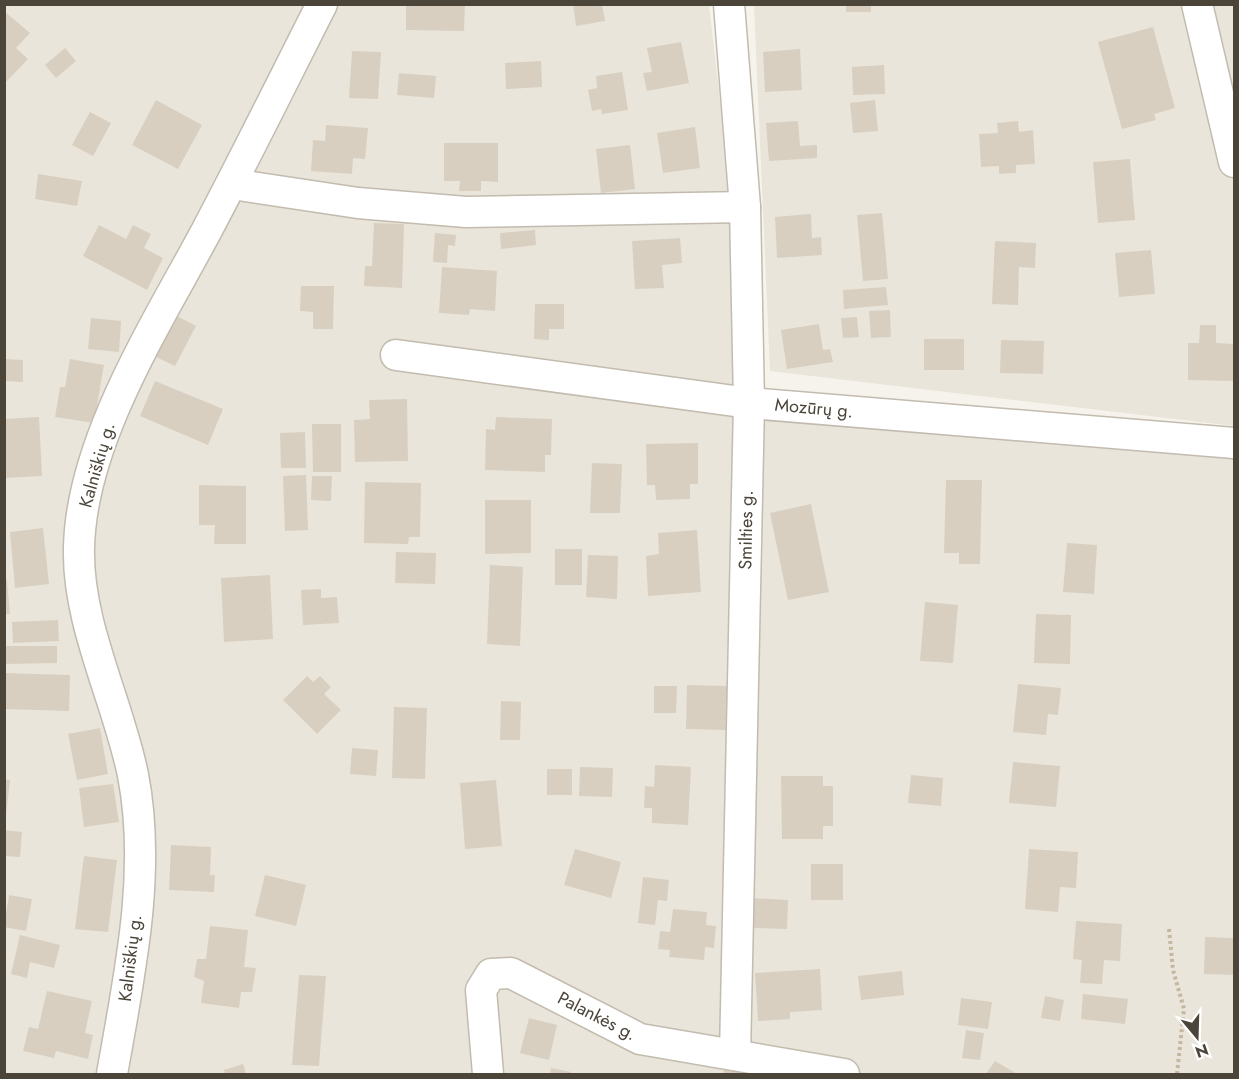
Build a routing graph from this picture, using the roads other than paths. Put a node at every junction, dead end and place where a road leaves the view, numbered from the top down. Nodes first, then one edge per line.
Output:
1 (322, 4) edge
2 (729, 4) edge
3 (1197, 4) edge
4 (1234, 162) edge
5 (232, 184) junction
6 (746, 207) junction
7 (396, 356) dead end
8 (749, 402) junction
9 (1234, 443) edge
10 (735, 1055) junction
11 (112, 1074) edge
12 (488, 1074) edge
13 (844, 1074) edge

1 - 5 street, Kalniškių g.
2 - 6 street, Smilties g.
3 - 4 street
5 - 6 street
5 - 11 street, Kalniškių g.
6 - 8 street, Smilties g.
7 - 8 street, Mozūrų g.
8 - 9 street, Mozūrų g.
8 - 10 street, Smilties g.
10 - 12 street, Palankės g.
10 - 13 street, Palankės g.

